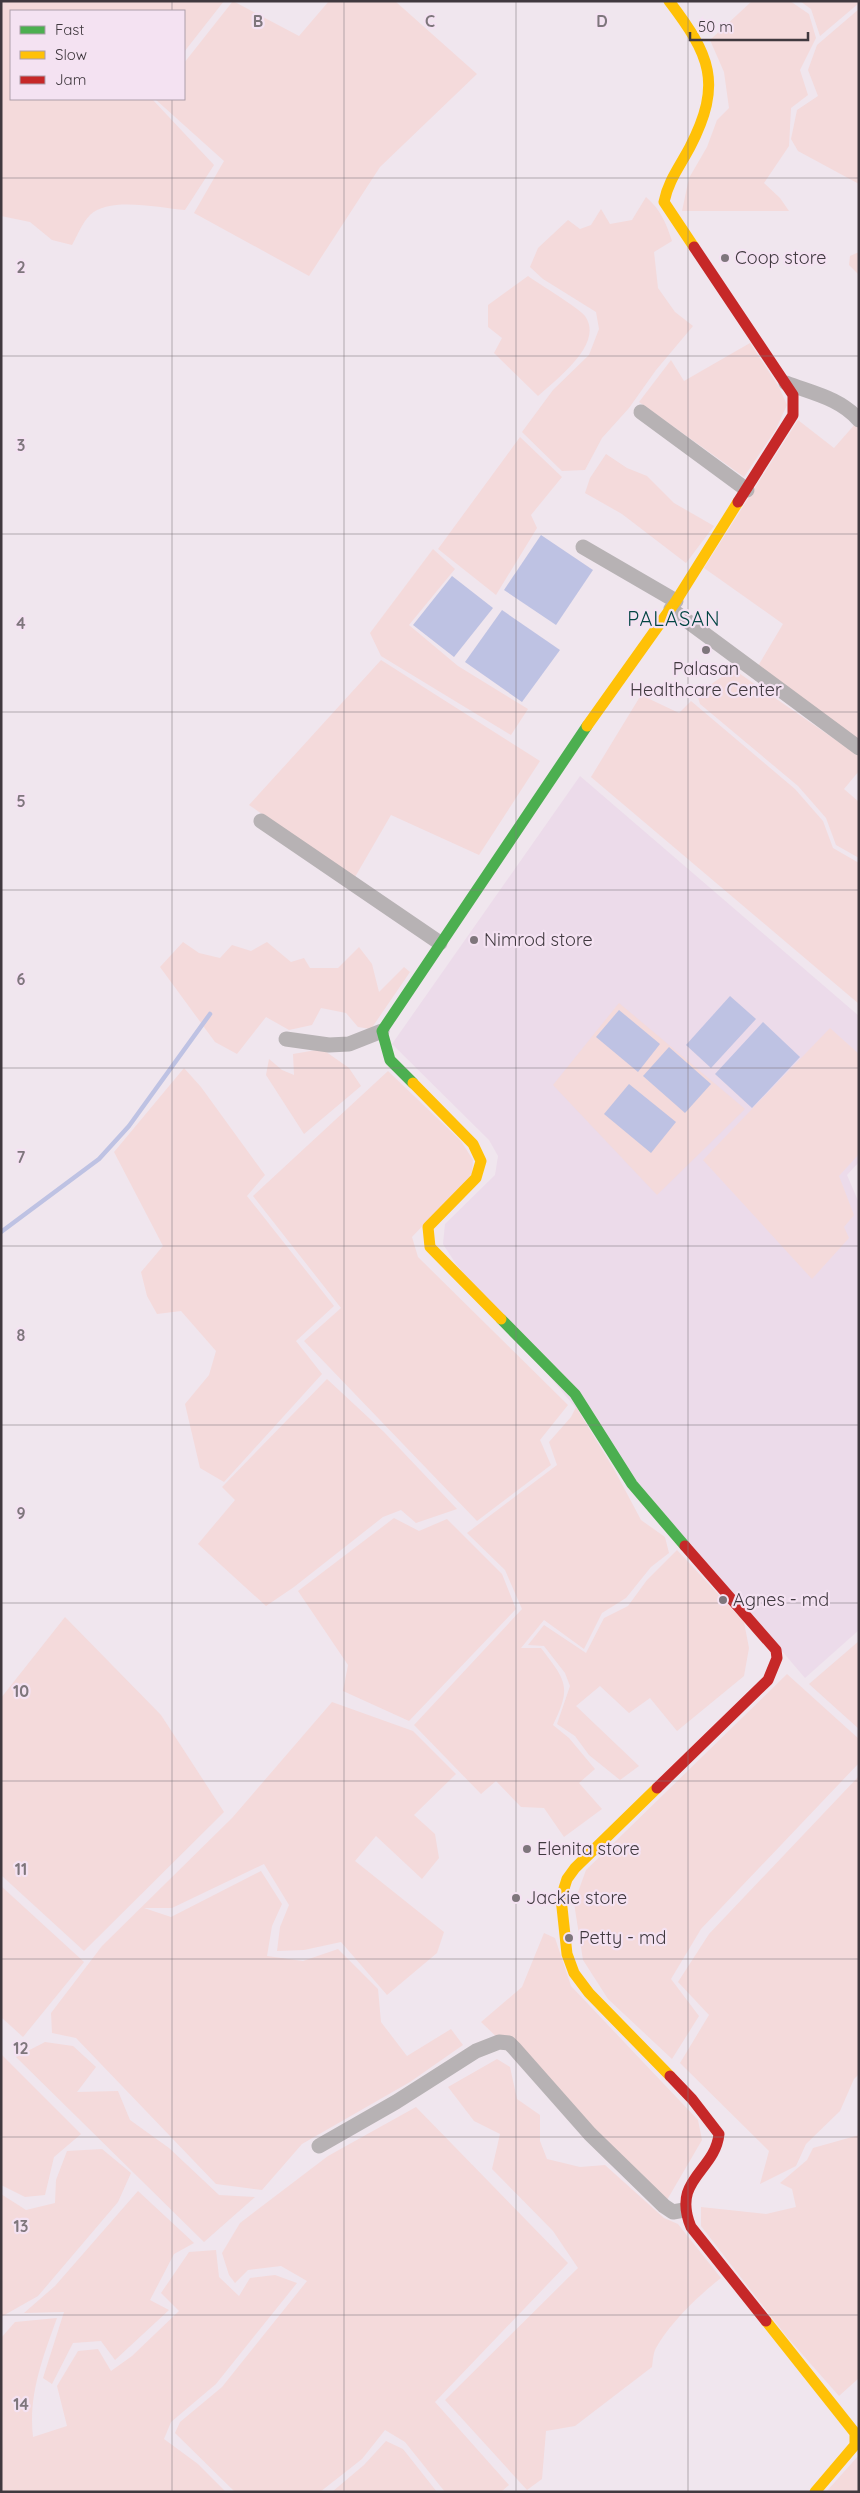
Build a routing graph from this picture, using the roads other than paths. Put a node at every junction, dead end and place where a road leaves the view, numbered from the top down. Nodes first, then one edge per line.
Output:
1 (668, 1) edge
2 (786, 383) junction
3 (641, 412) dead end
4 (859, 420) edge
5 (747, 490) junction
6 (584, 547) dead end
7 (674, 605) junction
8 (859, 748) edge
9 (261, 821) dead end
10 (440, 943) junction
11 (382, 1030) junction
12 (286, 1039) dead end
13 (319, 2146) dead end
14 (684, 2210) junction
15 (815, 2492) edge

1 - 2 street
2 - 4 street
2 - 5 street
3 - 5 street
5 - 7 street
6 - 7 street
7 - 8 street
7 - 10 street
9 - 10 street
10 - 11 street
11 - 12 street
11 - 14 street
13 - 14 street
14 - 15 street

